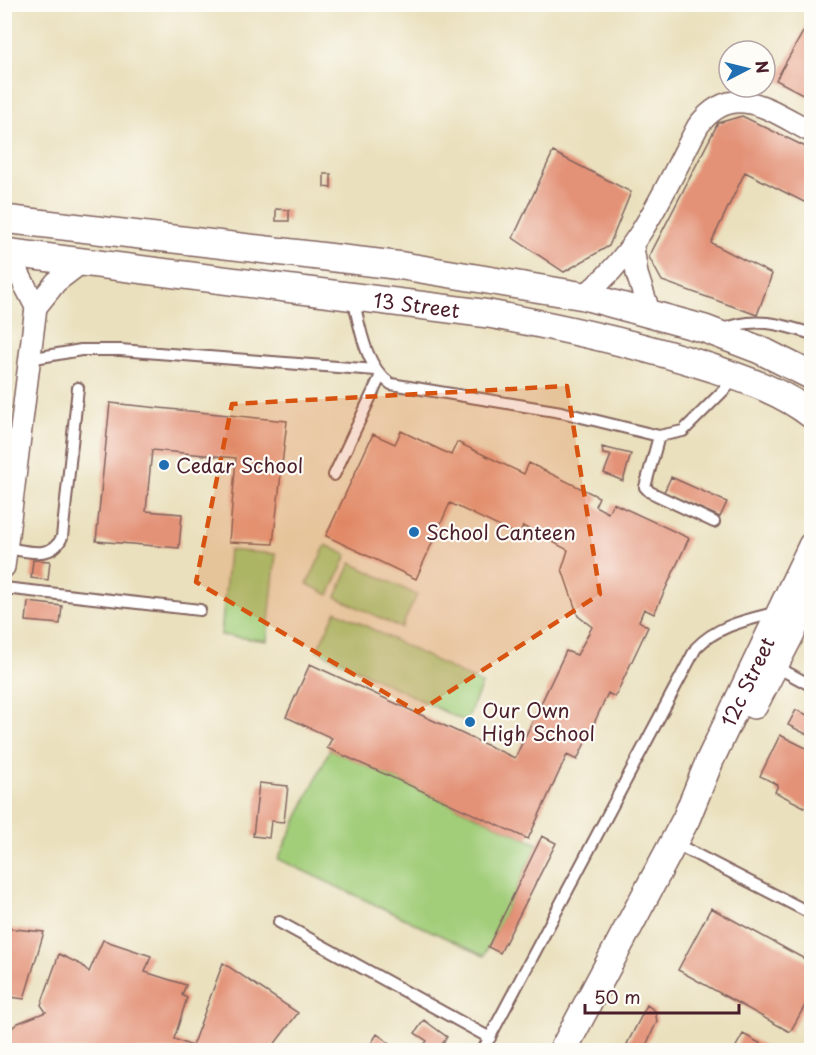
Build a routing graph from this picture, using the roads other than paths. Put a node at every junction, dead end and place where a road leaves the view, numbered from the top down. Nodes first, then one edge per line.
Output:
1 (812, 132) edge
2 (4, 219) edge
3 (633, 247) junction
4 (4, 253) edge
5 (81, 263) junction
6 (585, 296) junction
7 (352, 298) junction
8 (36, 307) junction
9 (649, 311) junction
10 (715, 333) junction
11 (812, 334) edge
12 (29, 359) junction
13 (378, 374) junction
14 (812, 376) edge
15 (737, 377) junction
16 (78, 388) dead end
17 (812, 415) edge
18 (658, 436) junction
19 (334, 475) dead end
20 (714, 522) dead end
21 (812, 546) edge
22 (6, 558) edge
23 (4, 588) edge
24 (812, 592) edge
25 (200, 609) dead end
26 (778, 612) junction
27 (775, 666) junction
28 (812, 686) edge
29 (686, 819) junction
30 (674, 843) junction
31 (812, 914) edge
32 (279, 922) dead end
33 (490, 1038) junction
34 (483, 1050) edge
35 (563, 1050) edge

1 - 3 street
2 - 6 street, 13 Street
3 - 6 street
3 - 9 street
4 - 5 street, 13 Street
4 - 8 street
5 - 7 street, 13 Street
5 - 8 street
6 - 9 street, 13 Street
7 - 13 lane
7 - 15 street, 13 Street
8 - 12 street
9 - 10 street, 13 Street
10 - 11 lane
10 - 14 street, 13 Street
12 - 13 lane
12 - 22 street
13 - 18 lane
13 - 19 lane
15 - 17 street, 13 Street
15 - 18 lane
16 - 22 lane
18 - 20 lane
21 - 26 street, 12c Street
23 - 25 lane
24 - 27 street, 12c Street
26 - 29 street, 12c Street
26 - 33 lane
27 - 28 lane
27 - 29 street, 12c Street
29 - 30 street, 12c Street
30 - 31 lane
30 - 35 street, 12c Street
32 - 33 lane
33 - 34 lane

